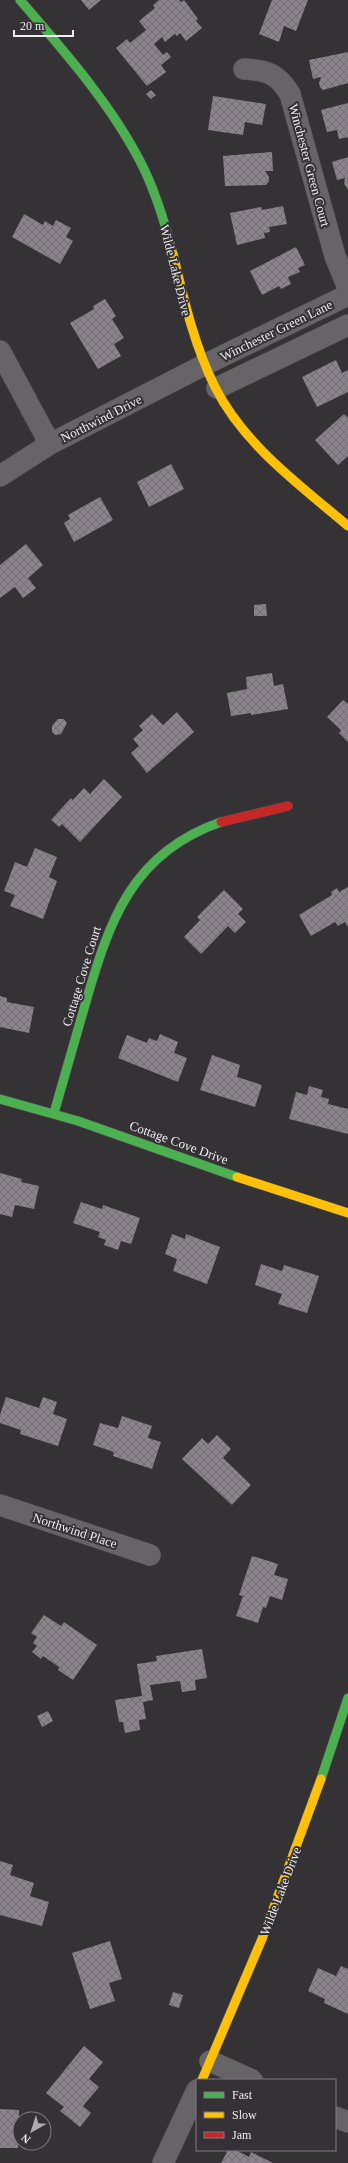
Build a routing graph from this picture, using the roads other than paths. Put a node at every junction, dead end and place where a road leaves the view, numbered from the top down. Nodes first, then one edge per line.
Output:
1 (20, 0) edge
2 (244, 69) dead end
3 (348, 288) edge
4 (348, 295) edge
5 (348, 325) edge
6 (0, 351) edge
7 (204, 365) junction
8 (217, 388) junction
9 (50, 444) junction
10 (0, 476) edge
11 (348, 526) edge
12 (288, 806) dead end
13 (0, 1099) edge
14 (54, 1113) junction
15 (348, 1213) edge
16 (0, 1505) edge
17 (150, 1555) dead end
18 (348, 1698) edge
19 (210, 2061) junction
20 (202, 2079) edge
21 (250, 2079) edge
22 (196, 2092) edge
23 (336, 2117) edge
24 (348, 2122) edge
25 (163, 2163) edge

1 - 7 street, Wilde Lake Drive
2 - 3 street, Winchester Green Court
4 - 7 street, Winchester Green Lane
5 - 8 street, Winchester Green Lane
6 - 9 street
7 - 8 street, Wilde Lake Drive
7 - 9 street, Northwind Drive
8 - 11 street, Wilde Lake Drive
9 - 10 street, Northwind Drive
12 - 14 street, Cottage Cove Court
13 - 14 street, Cottage Cove Drive
14 - 15 street, Cottage Cove Drive
16 - 17 street, Northwind Place
18 - 19 street, Wilde Lake Drive
19 - 20 street, Wilde Lake Drive
19 - 21 street
22 - 25 street
23 - 24 street

